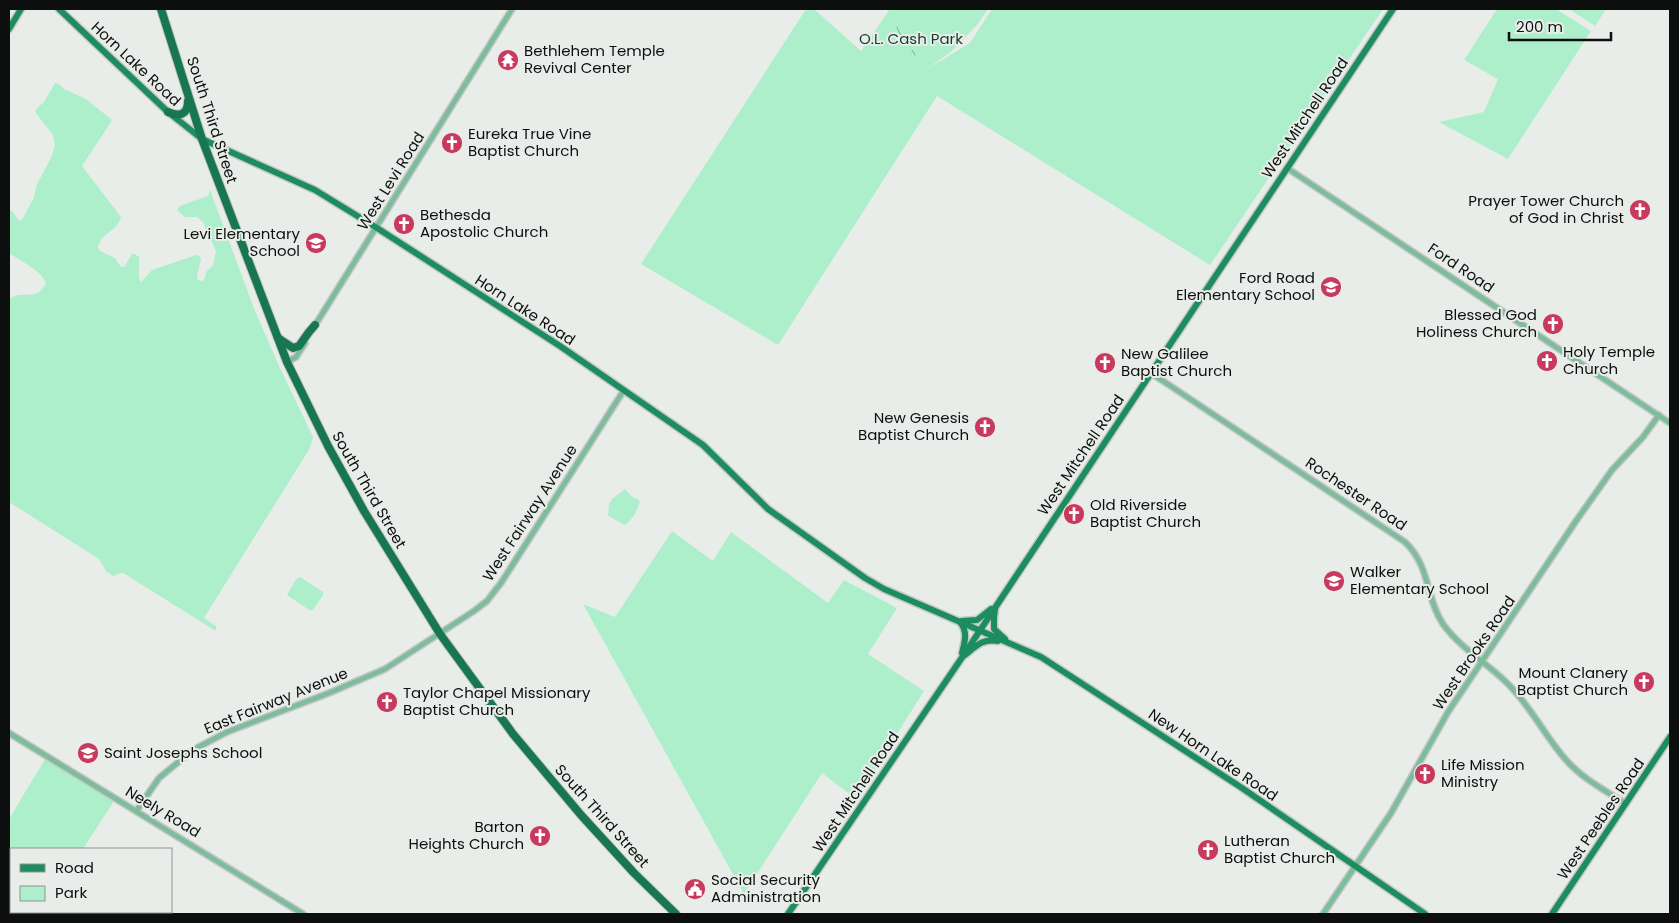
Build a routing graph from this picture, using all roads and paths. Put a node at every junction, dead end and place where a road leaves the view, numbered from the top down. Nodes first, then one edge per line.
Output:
1 (21, 9) edge
2 (59, 9) edge
3 (161, 9) edge
4 (512, 9) edge
5 (1393, 9) edge
6 (9, 29) edge
7 (189, 96) junction
8 (168, 112) junction
9 (202, 139) junction
10 (1287, 168) junction
11 (377, 228) junction
12 (316, 326) junction
13 (277, 338) junction
14 (287, 362) junction
15 (1151, 373) junction
16 (624, 390) junction
17 (1659, 415) junction
18 (1670, 423) edge
19 (996, 605) junction
20 (960, 621) junction
21 (980, 630) junction
22 (440, 634) junction
23 (1010, 643) junction
24 (961, 659) junction
25 (1482, 662) junction
26 (9, 732) edge
27 (1670, 737) edge
28 (1626, 804) junction
29 (137, 810) junction
30 (1356, 867) junction
31 (303, 914) edge
32 (676, 914) edge
33 (788, 914) edge
34 (1323, 914) edge
35 (1425, 914) edge
36 (1552, 914) edge

1 - 6 main road
2 - 8 main road, Horn Lake Road
3 - 7 highway, South Third Street
4 - 11 street, West Levi Road
5 - 10 main road, West Mitchell Road
7 - 8 highway
7 - 9 highway, South Third Street
8 - 9 main road, Horn Lake Road
9 - 11 main road, Horn Lake Road
9 - 13 highway, South Third Street
10 - 15 main road, West Mitchell Road
10 - 17 street, Ford Road
11 - 12 street, West Levi Road
11 - 16 main road, Horn Lake Road
12 - 13 highway
12 - 14 street, West Levi Road
13 - 14 highway, South Third Street
14 - 22 highway, South Third Street
15 - 19 main road, West Mitchell Road
15 - 25 street, Rochester Road
16 - 20 main road, Horn Lake Road
16 - 22 street, West Fairway Avenue
17 - 18 street, Ford Road
17 - 25 street, West Brooks Road
19 - 20 main road
19 - 21 main road, West Mitchell Road
19 - 23 main road
20 - 21 main road, Horn Lake Road
20 - 24 main road
21 - 23 main road, New Horn Lake Road
21 - 24 main road, West Mitchell Road
22 - 29 street, East Fairway Avenue
22 - 32 highway, South Third Street
23 - 24 main road
23 - 30 main road, New Horn Lake Road
24 - 33 main road, West Mitchell Road
25 - 28 street, Rochester Road
25 - 30 street, West Brooks Road
26 - 29 street, Neely Road
27 - 28 main road, West Peebles Road
28 - 36 main road, West Peebles Road
29 - 31 street, Neely Road
30 - 34 street, West Brooks Road
30 - 35 main road, New Horn Lake Road

